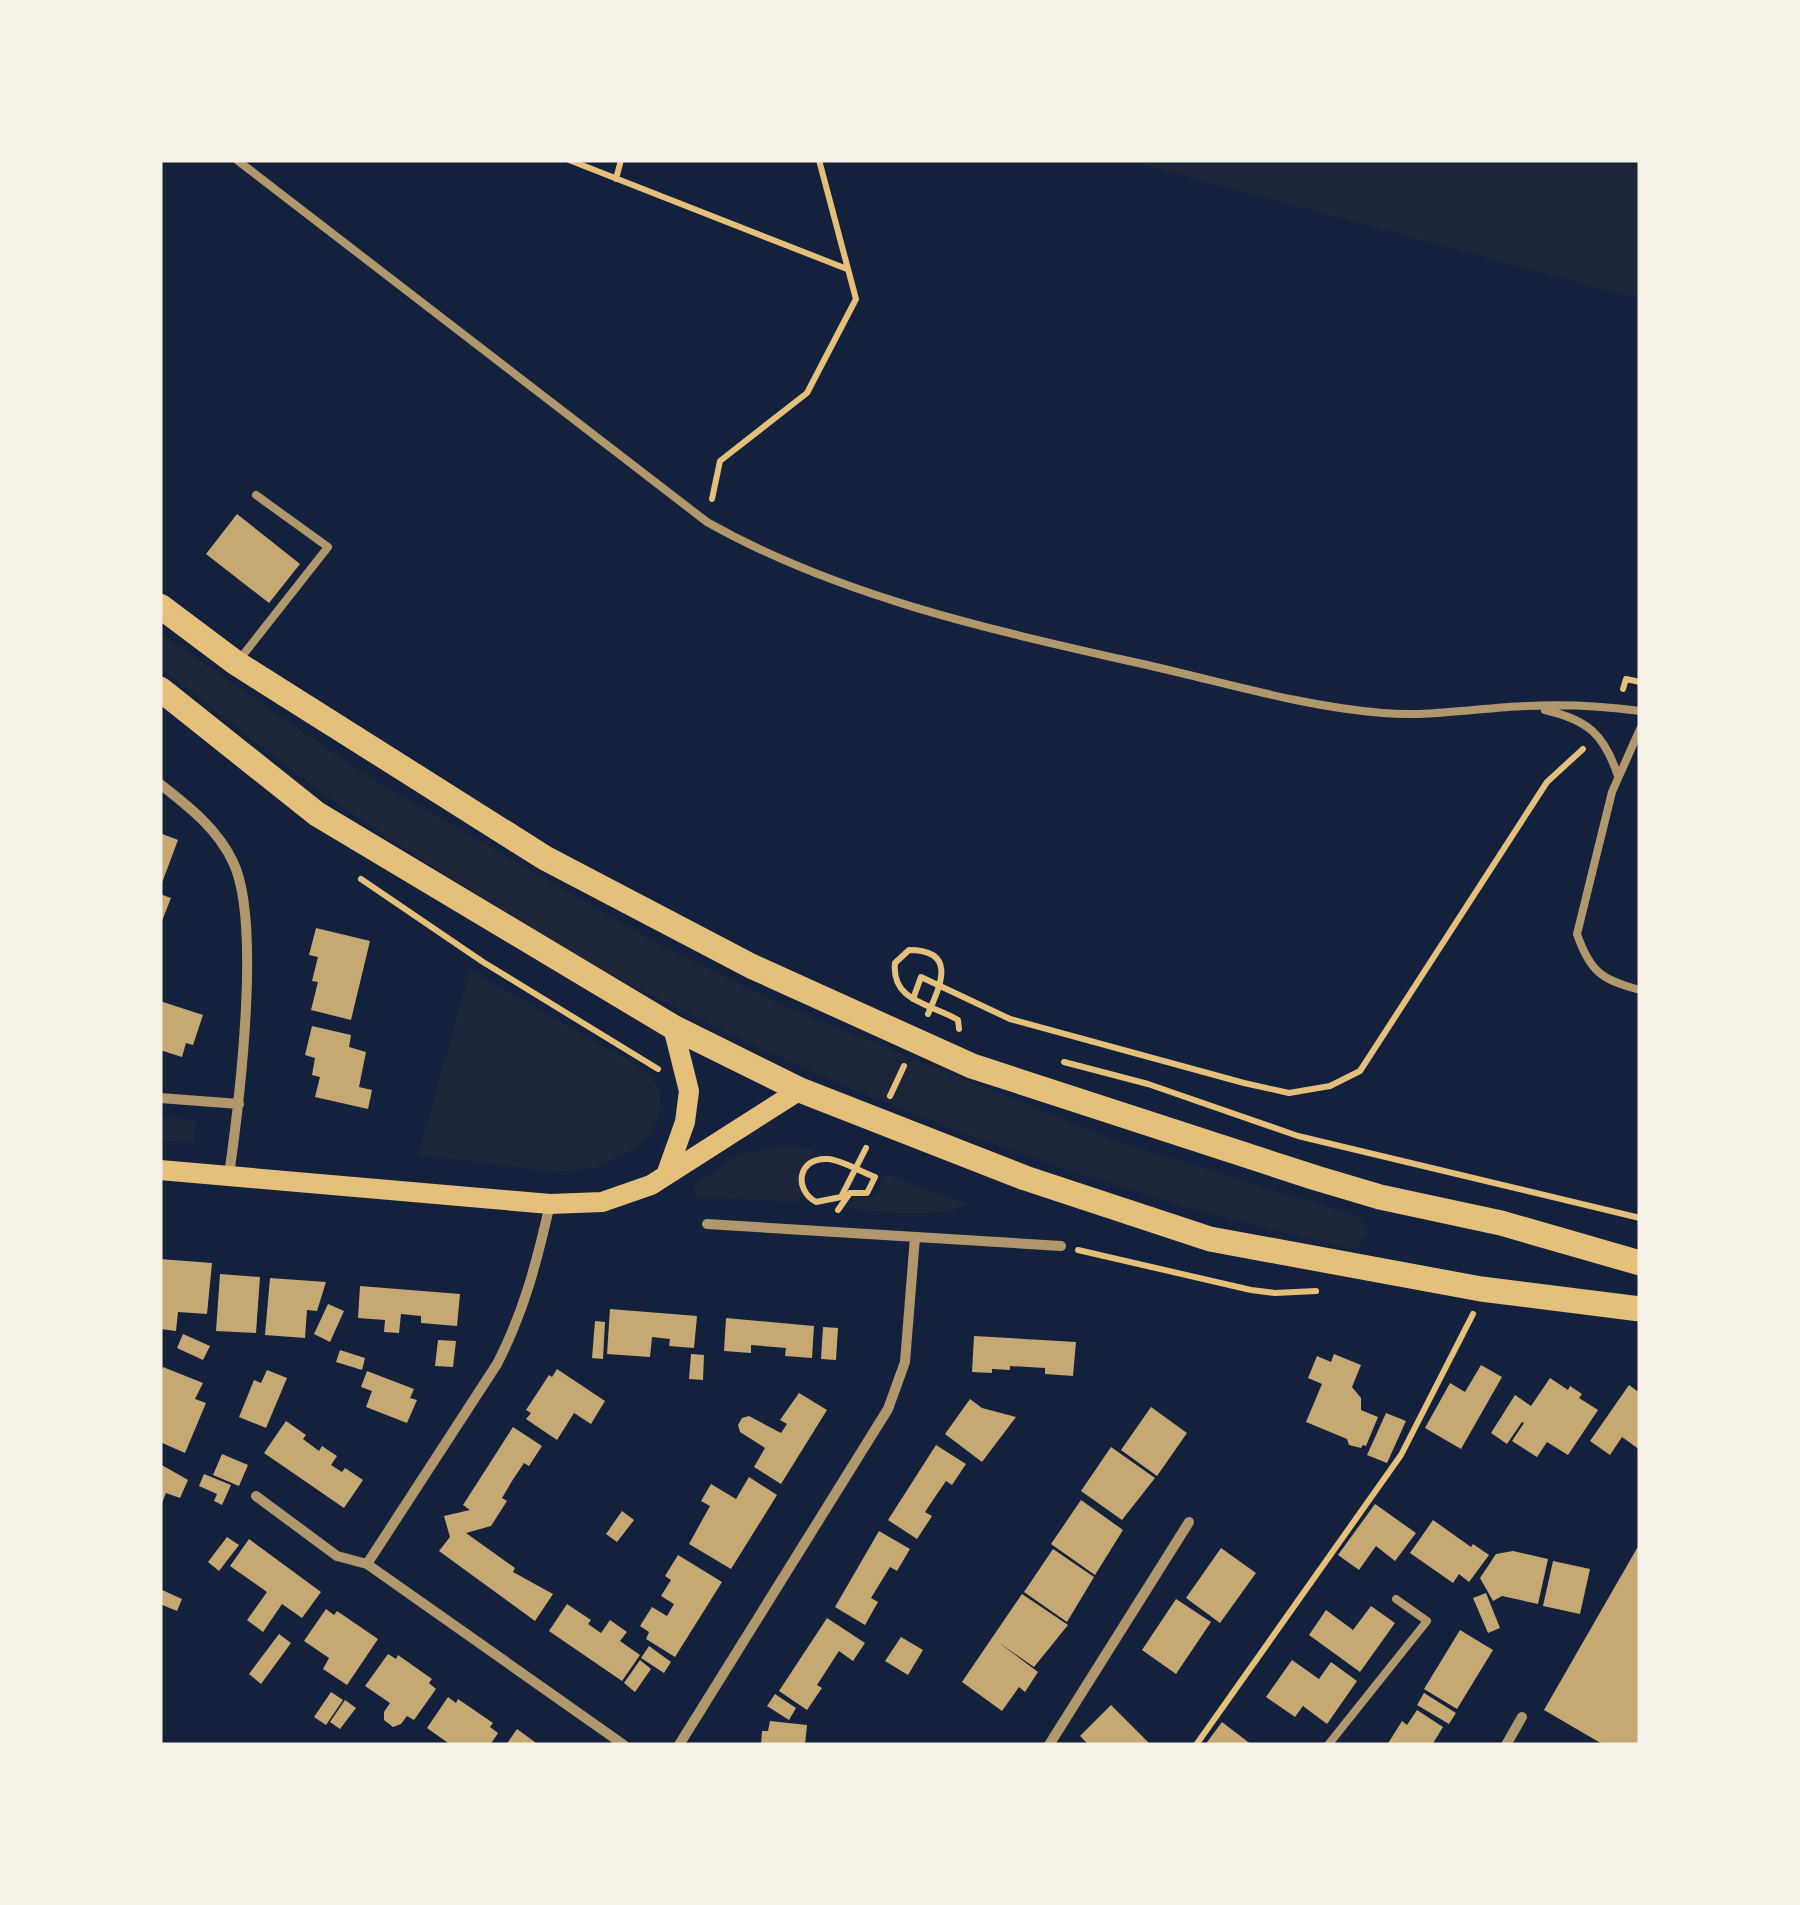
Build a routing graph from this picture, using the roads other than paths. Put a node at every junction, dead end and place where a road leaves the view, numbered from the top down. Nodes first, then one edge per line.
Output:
1 (237, 160) edge
2 (256, 494) dead end
3 (160, 606) edge
4 (236, 664) junction
5 (160, 689) edge
6 (1526, 706) junction
7 (1640, 711) edge
8 (1640, 729) edge
9 (1618, 778) junction
10 (160, 784) edge
11 (1640, 990) edge
12 (673, 1027) junction
13 (800, 1090) junction
14 (160, 1098) edge
15 (239, 1104) junction
16 (160, 1170) edge
17 (229, 1174) junction
18 (666, 1175) junction
19 (550, 1204) junction
20 (707, 1224) dead end
21 (914, 1236) junction
22 (1061, 1246) dead end
23 (1640, 1263) edge
24 (1640, 1309) edge
25 (256, 1496) dead end
26 (1188, 1522) dead end
27 (367, 1564) junction
28 (1396, 1599) dead end
29 (1522, 1717) dead end
30 (624, 1745) edge
31 (680, 1745) edge
32 (1049, 1745) edge
33 (1328, 1745) edge
34 (1506, 1745) edge

1 - 6 lane
2 - 4 lane
3 - 4 main road
4 - 23 main road
5 - 12 main road
6 - 7 lane
6 - 9 lane
8 - 9 lane
9 - 11 lane
10 - 15 street
12 - 13 main road
12 - 18 main road
13 - 18 main road
13 - 24 main road
14 - 15 street
15 - 17 street
16 - 17 main road
17 - 19 main road
18 - 19 main road
19 - 27 street
20 - 21 street
21 - 22 street
21 - 31 street
25 - 27 street
26 - 32 street
27 - 30 street
28 - 33 lane
29 - 34 street

